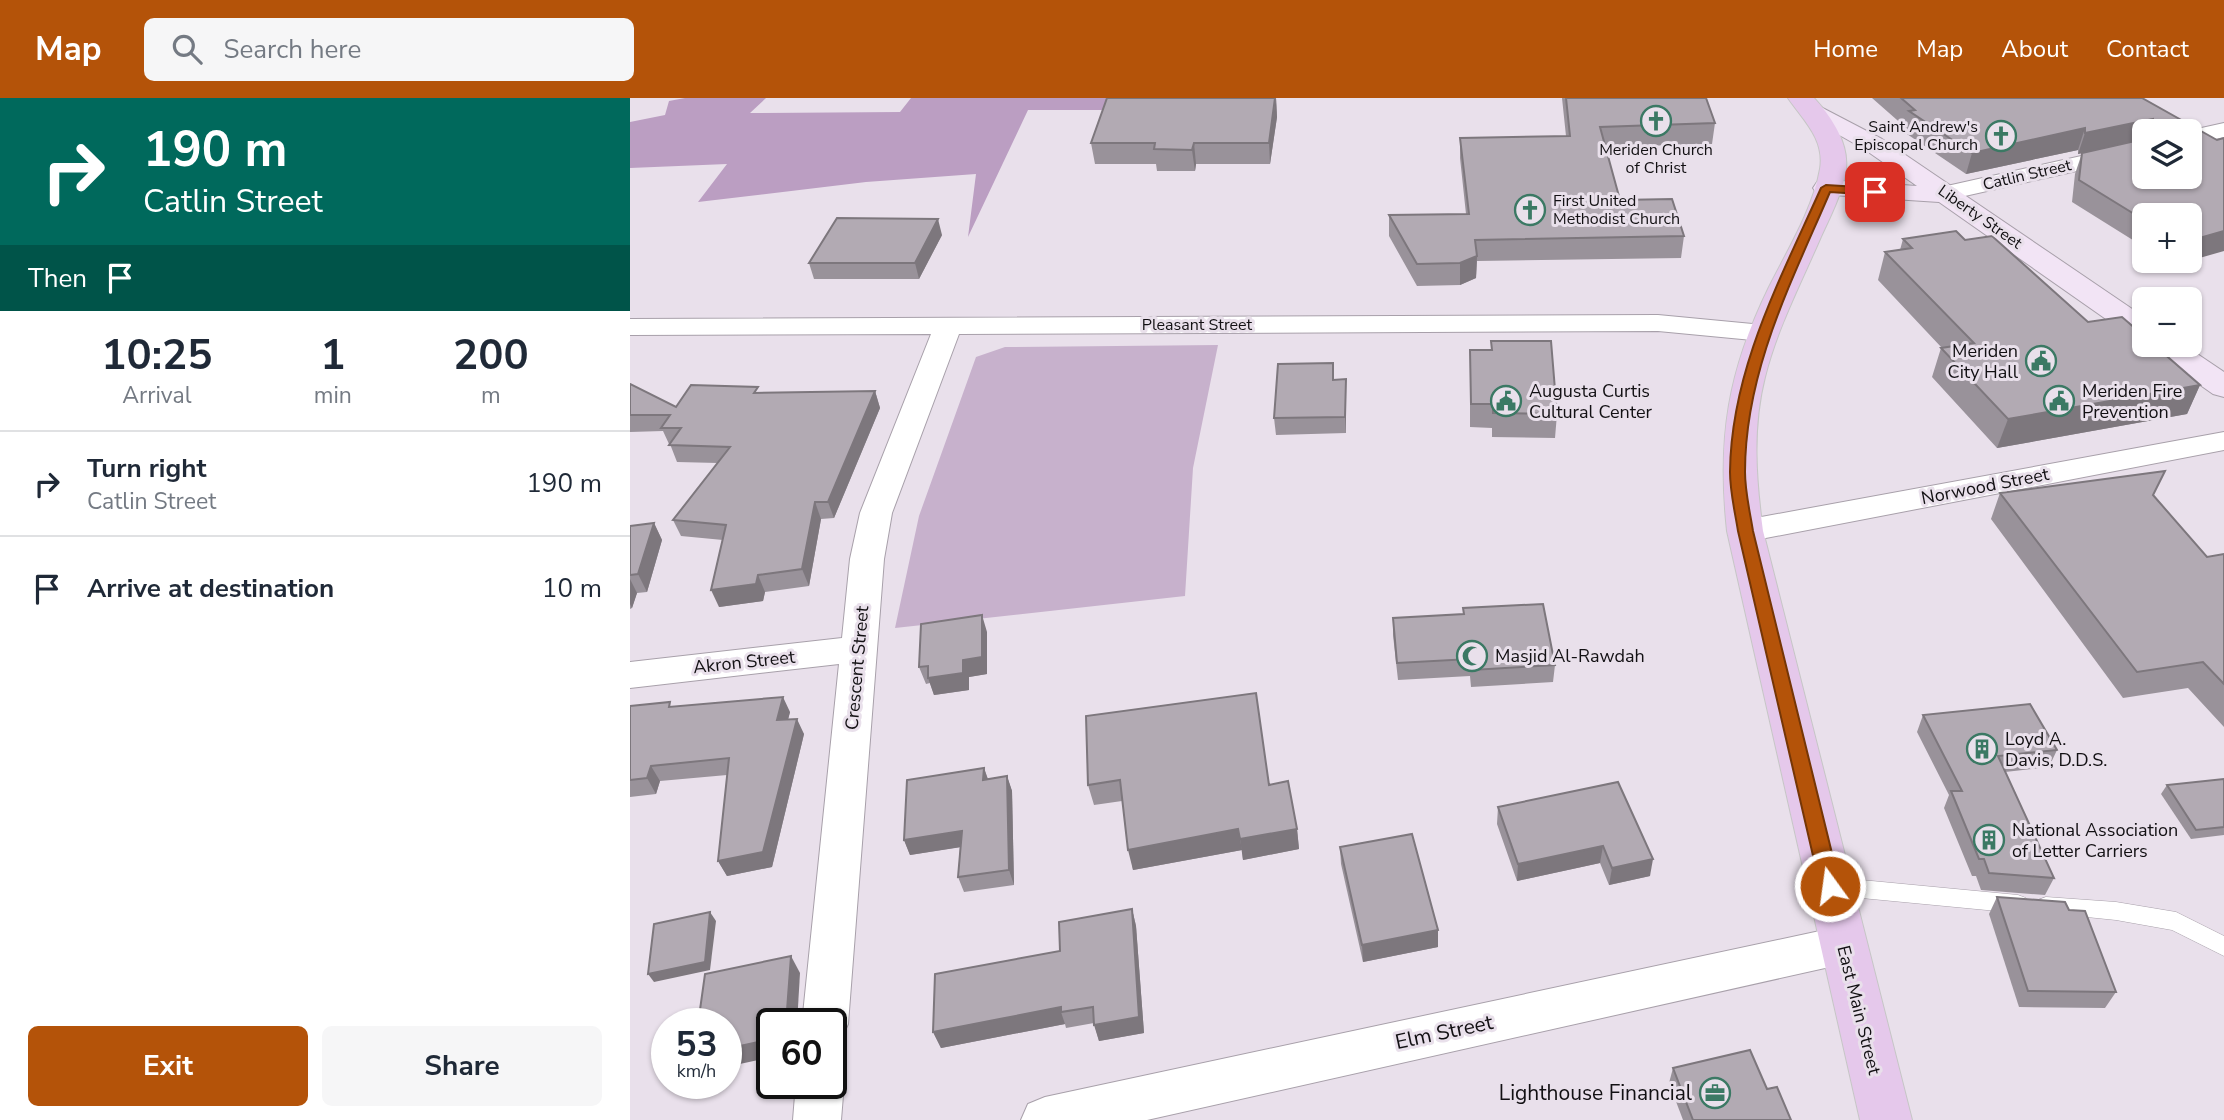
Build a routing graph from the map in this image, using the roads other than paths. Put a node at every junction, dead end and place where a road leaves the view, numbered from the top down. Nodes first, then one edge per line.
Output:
1 (1806, 104) edge
2 (2224, 131) edge
3 (2202, 135) edge
4 (2132, 152) edge
5 (1826, 188) junction
6 (1947, 194) junction
7 (2132, 323) edge
8 (948, 326) junction
9 (630, 327) edge
10 (1763, 333) junction
11 (2181, 357) edge
12 (2224, 387) edge
13 (2224, 441) edge
14 (1745, 531) junction
15 (858, 649) junction
16 (630, 675) edge
17 (1830, 886) junction
18 (1843, 945) junction
19 (2224, 947) edge
20 (826, 1008) edge
21 (819, 1099) edge
22 (817, 1120) edge
23 (1045, 1120) edge
24 (1886, 1120) edge

1 - 5 main road, East Main Street
1 - 6 main road, Liberty Street
2 - 3 street
4 - 6 street, Catlin Street
5 - 6 main road, Catlin Street
5 - 10 main road, East Main Street
6 - 7 main road, Liberty Street
8 - 9 street, Pleasant Street
8 - 10 street, Pleasant Street
8 - 15 street, Crescent Street
10 - 14 main road, East Main Street
11 - 12 main road
13 - 14 street, Norwood Street
14 - 17 main road, East Main Street
15 - 16 street, Akron Street
15 - 20 street, Crescent Street
17 - 18 main road, East Main Street
17 - 19 lane
18 - 23 street, Elm Street
18 - 24 main road, East Main Street
21 - 22 street

